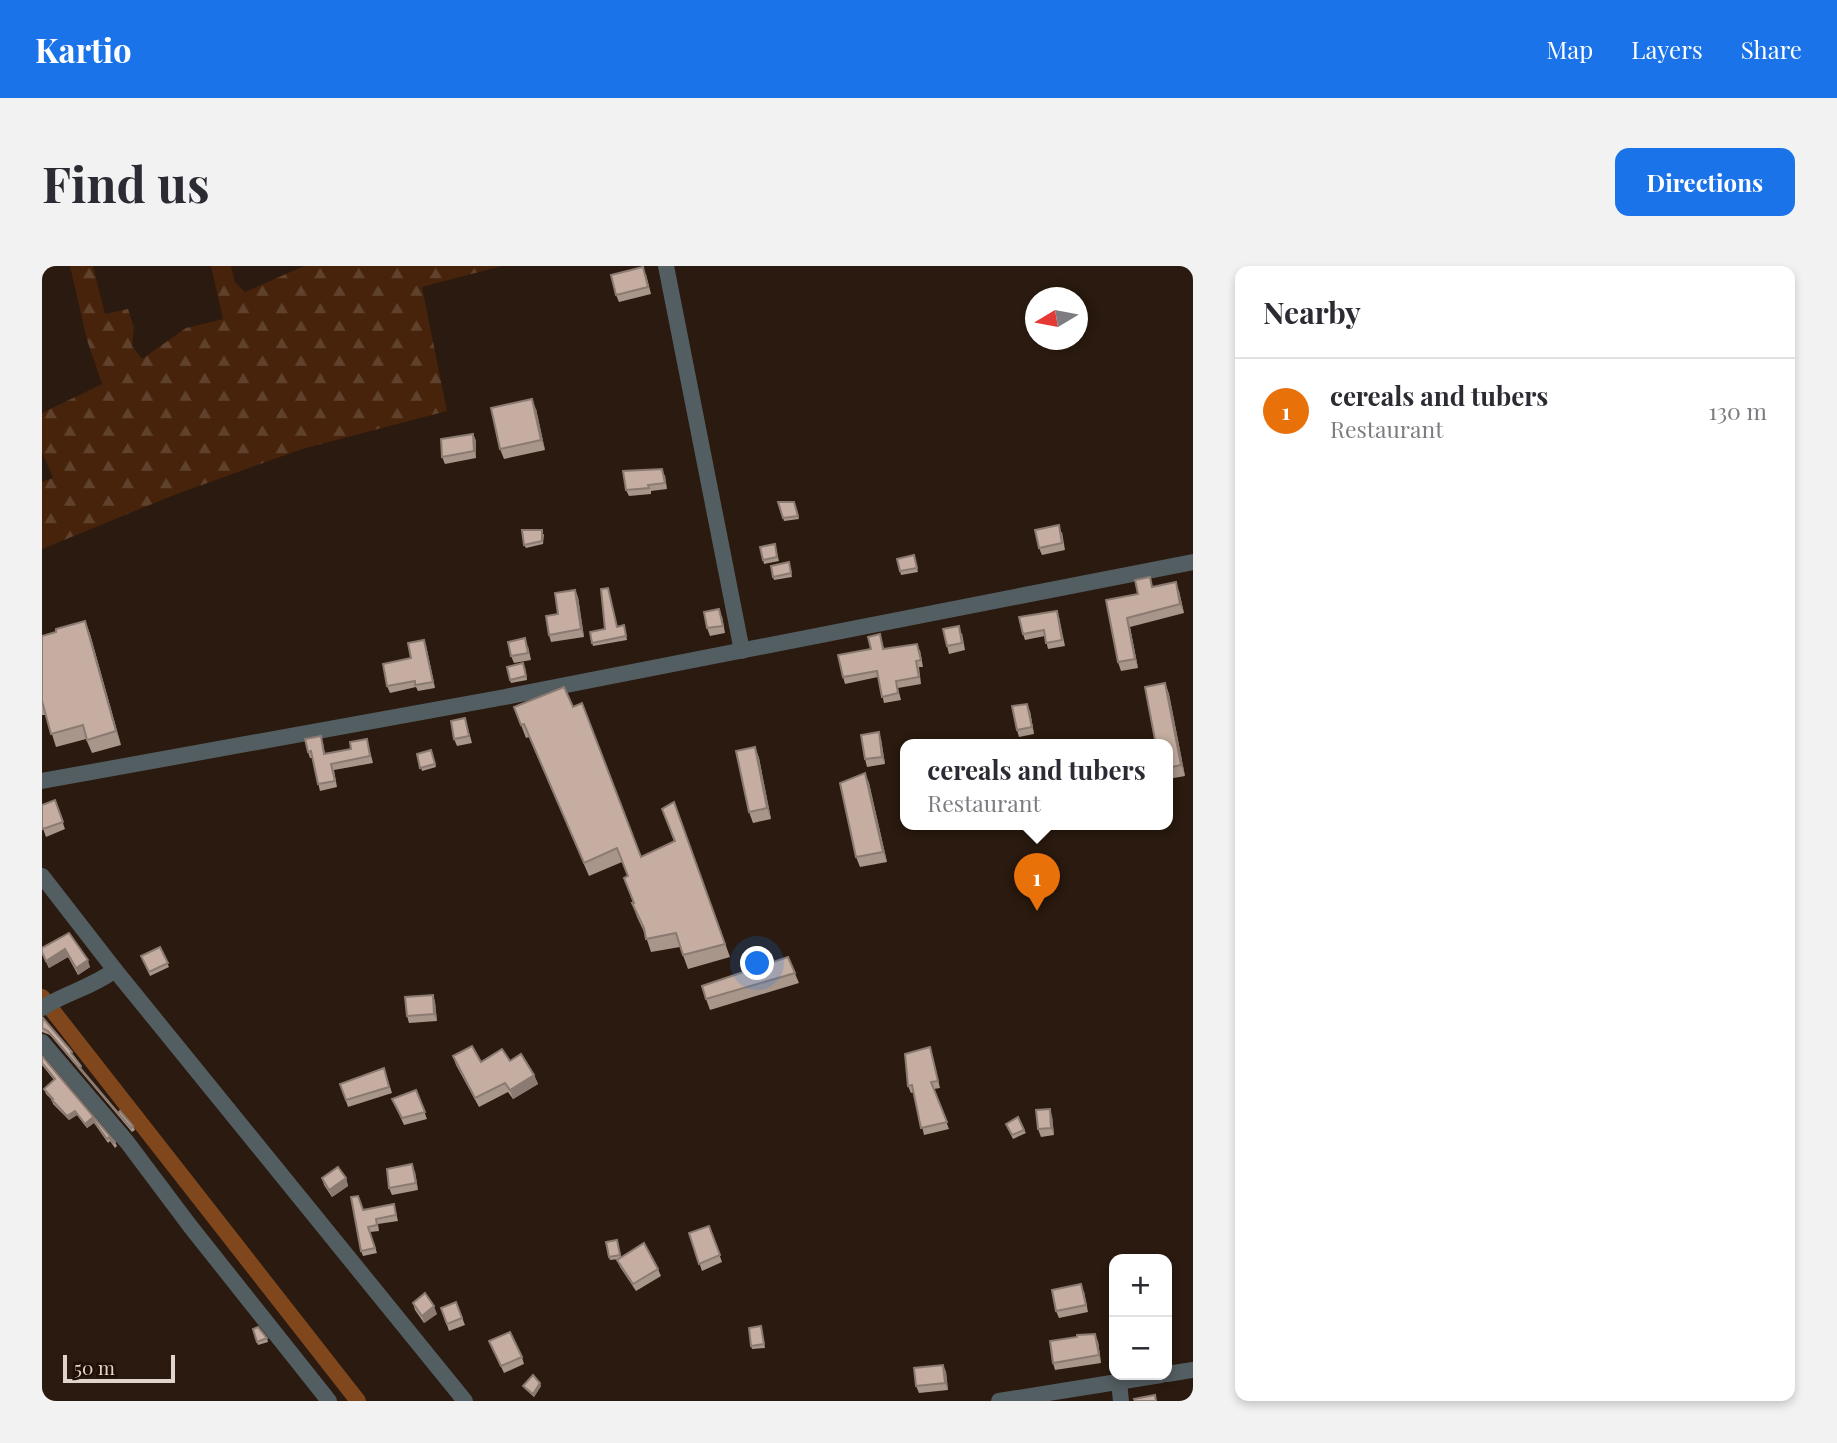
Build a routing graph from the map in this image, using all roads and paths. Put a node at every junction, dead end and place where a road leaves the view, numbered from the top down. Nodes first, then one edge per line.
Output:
1 (666, 266) edge
2 (1193, 562) edge
3 (742, 651) junction
4 (42, 781) edge
5 (42, 876) edge
6 (115, 970) junction
7 (42, 1008) edge
8 (42, 1042) edge
9 (1193, 1370) edge
10 (1172, 1373) edge
11 (1131, 1380) edge
12 (1119, 1382) junction
13 (329, 1401) edge
14 (466, 1401) edge
15 (999, 1401) edge
16 (1121, 1401) edge

1 - 3 street
2 - 3 street
3 - 4 street
5 - 6 street
6 - 7 street
6 - 14 street
8 - 13 street
9 - 10 street
11 - 12 street
12 - 15 street
12 - 16 street

